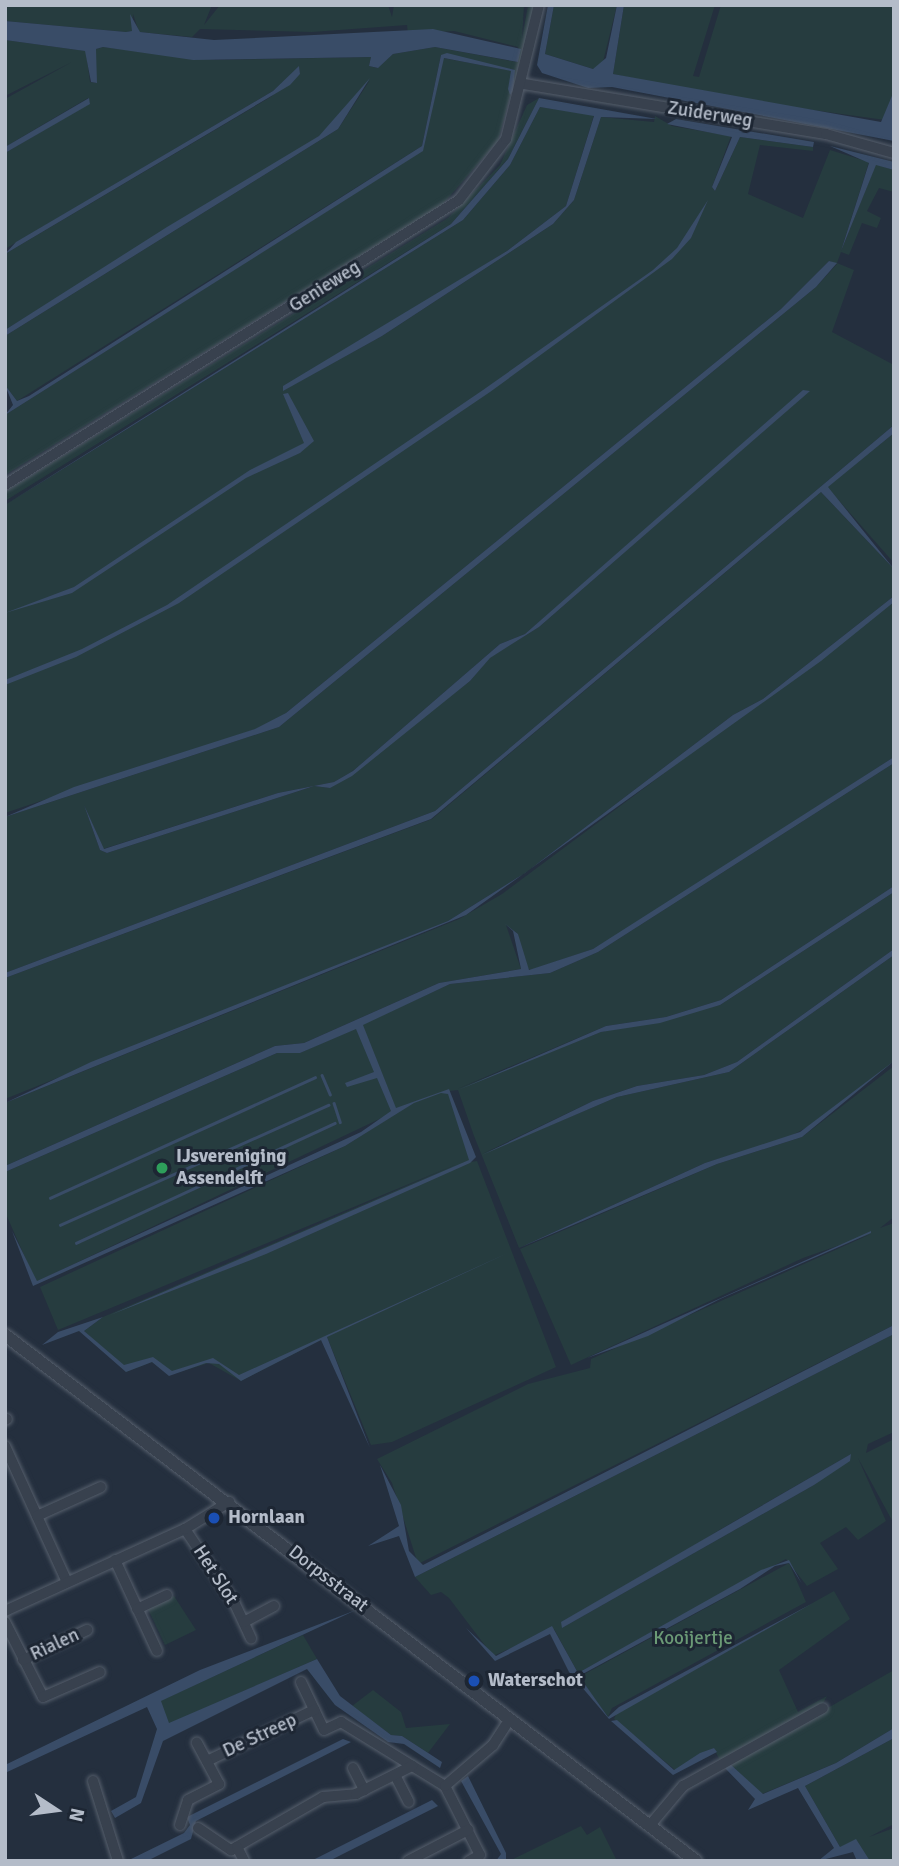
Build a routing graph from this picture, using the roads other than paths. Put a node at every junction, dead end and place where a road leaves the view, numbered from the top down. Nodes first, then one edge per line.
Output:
1 (539, 5) edge
2 (524, 84) junction
3 (894, 153) edge
4 (5, 485) edge
5 (5, 1335) edge
6 (5, 1446) edge
7 (102, 1487) dead end
8 (229, 1503) junction
9 (37, 1516) junction
10 (185, 1529) junction
11 (115, 1560) junction
12 (66, 1582) junction
13 (167, 1595) dead end
14 (274, 1606) dead end
15 (137, 1609) junction
16 (5, 1611) edge
17 (5, 1622) edge
18 (244, 1622) junction
19 (87, 1630) dead end
20 (251, 1638) dead end
21 (157, 1651) dead end
22 (23, 1660) junction
23 (100, 1672) dead end
24 (301, 1682) dead end
25 (823, 1708) dead end
26 (314, 1710) junction
27 (509, 1720) junction
28 (197, 1743) dead end
29 (207, 1761) junction
30 (412, 1766) junction
31 (353, 1768) dead end
32 (394, 1774) junction
33 (93, 1782) dead end
34 (444, 1786) junction
35 (364, 1790) junction
36 (409, 1802) dead end
37 (651, 1824) junction
38 (180, 1825) dead end
39 (198, 1828) dead end
40 (468, 1830) junction
41 (237, 1847) junction
42 (117, 1858) edge
43 (103, 1861) edge
44 (244, 1861) edge
45 (408, 1861) edge
46 (469, 1861) edge
47 (696, 1861) edge

1 - 2 street, Genieweg
2 - 3 street, Zuiderweg
2 - 4 street, Genieweg
5 - 8 street, Dorpsstraat
6 - 9 street
7 - 9 street
8 - 10 street
8 - 27 street, Dorpsstraat
9 - 12 street
10 - 11 street
10 - 18 street, Het Slot
11 - 12 street
11 - 15 street
12 - 16 street
13 - 15 street
14 - 18 street, Het Slot
15 - 21 street
17 - 22 street, Rialen
18 - 20 street, Het Slot
19 - 22 street, Rialen
22 - 23 street, Rialen
24 - 26 street, De Streep
25 - 37 street
26 - 29 street, De Streep
26 - 30 street, De Streep
27 - 34 street
27 - 37 street, Dorpsstraat
28 - 29 street, De Streep
29 - 38 street, De Streep
30 - 32 street
30 - 34 street
31 - 35 street
32 - 35 street
32 - 36 street
33 - 42 street
34 - 40 street
35 - 41 street
37 - 47 street, Dorpsstraat
39 - 41 street
40 - 45 street
40 - 46 street
41 - 44 street
42 - 43 street

